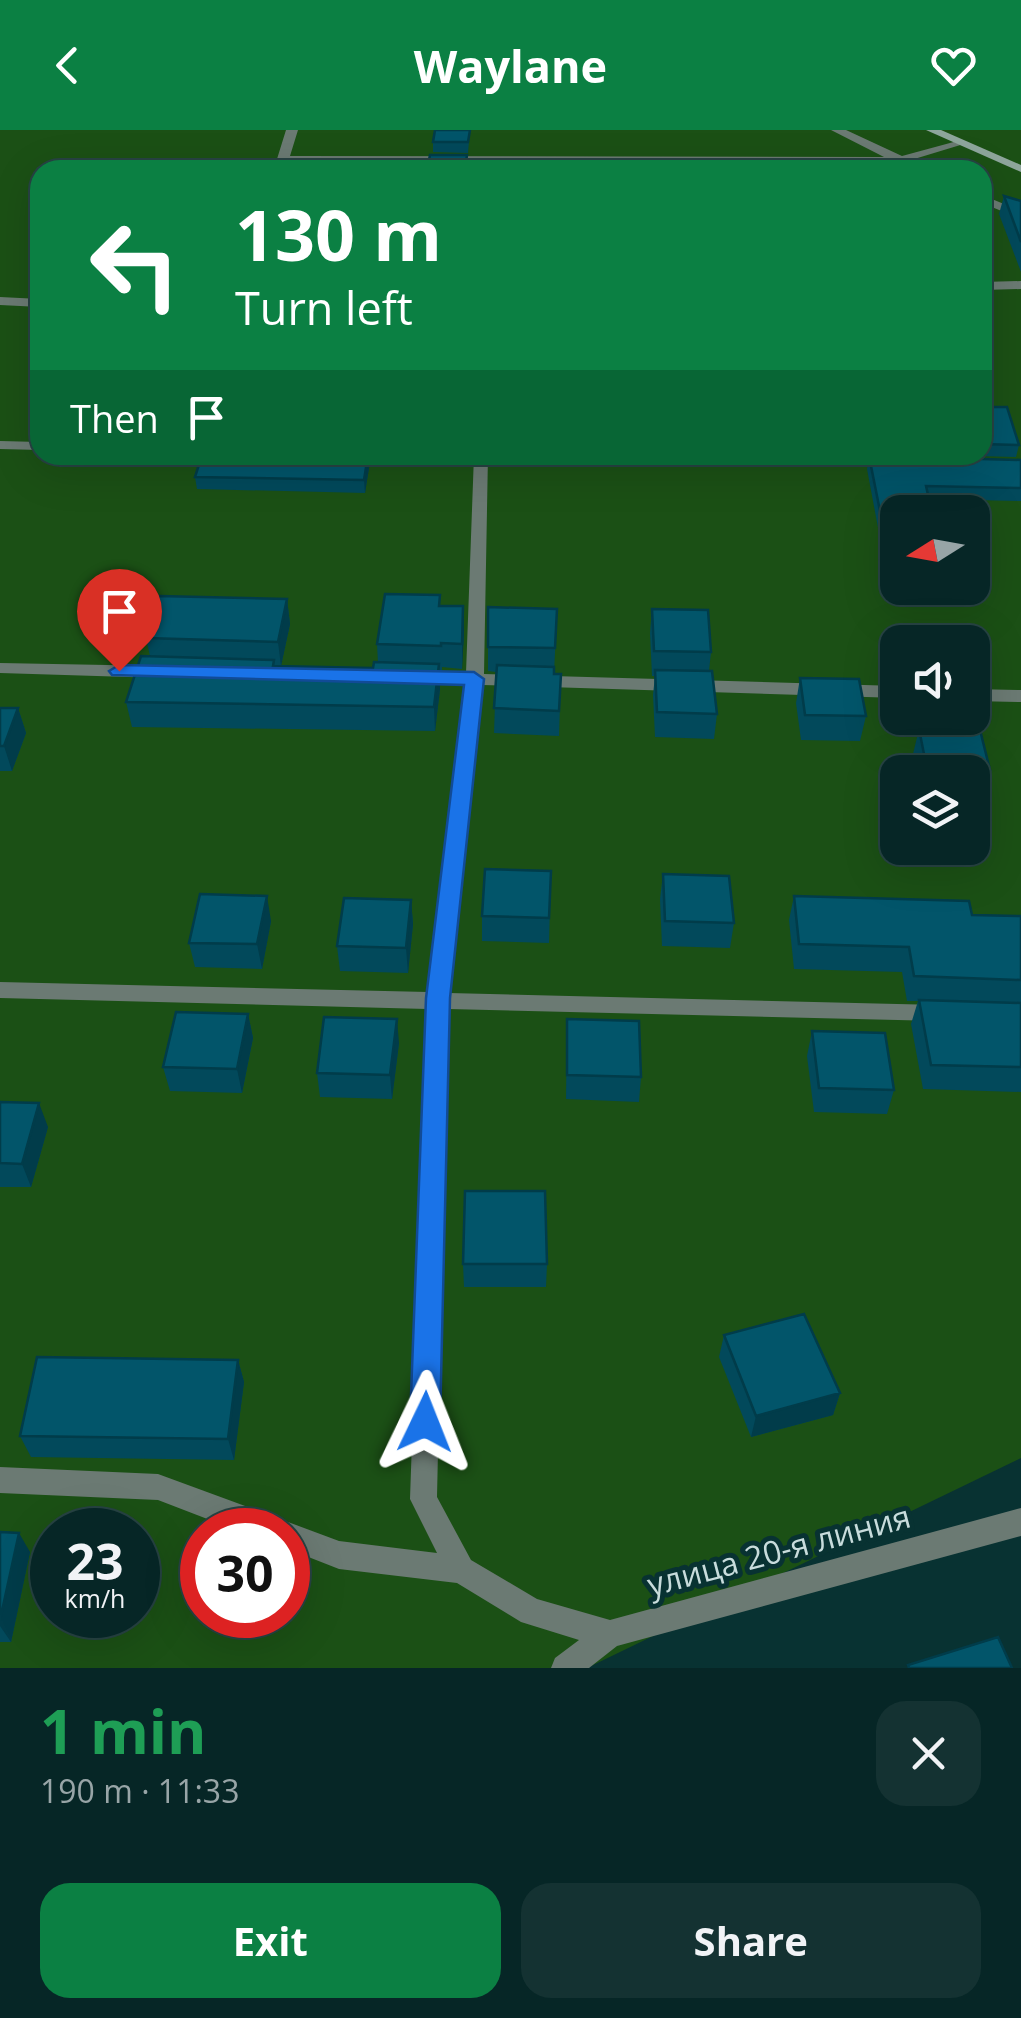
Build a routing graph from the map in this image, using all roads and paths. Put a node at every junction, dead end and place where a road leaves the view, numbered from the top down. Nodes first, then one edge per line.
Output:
1 (292, 130) edge
2 (838, 130) edge
3 (932, 130) edge
4 (961, 142) junction
5 (283, 160) edge
6 (900, 160) joint
7 (1021, 169) edge
8 (992, 202) edge
9 (1021, 215) edge
10 (992, 286) edge
11 (1021, 286) edge
12 (0, 301) edge
13 (30, 302) edge
14 (0, 445) edge
15 (30, 446) edge
16 (481, 465) edge
17 (0, 668) edge
18 (178, 672) edge
19 (396, 677) edge
20 (474, 679) junction
21 (880, 691) edge
22 (990, 695) edge
23 (1021, 696) edge
24 (0, 990) edge
25 (438, 998) junction
26 (963, 1014) edge
27 (0, 1480) edge
28 (214, 1508) edge
29 (1021, 1522) edge
30 (310, 1545) edge
31 (462, 1570) junction
32 (610, 1634) junction
33 (565, 1668) edge

1 - 5 street
2 - 6 street
3 - 4 street
4 - 6 street
4 - 7 street
8 - 9 street
10 - 11 street
12 - 13 street
14 - 15 street
16 - 20 street
17 - 18 street
19 - 20 street
20 - 21 street
20 - 25 street
22 - 23 street
24 - 25 street
25 - 26 street
25 - 31 street
27 - 28 street
29 - 32 street, улица 20-я линия
30 - 31 street
31 - 32 street
32 - 33 street, улица 20-я линия

